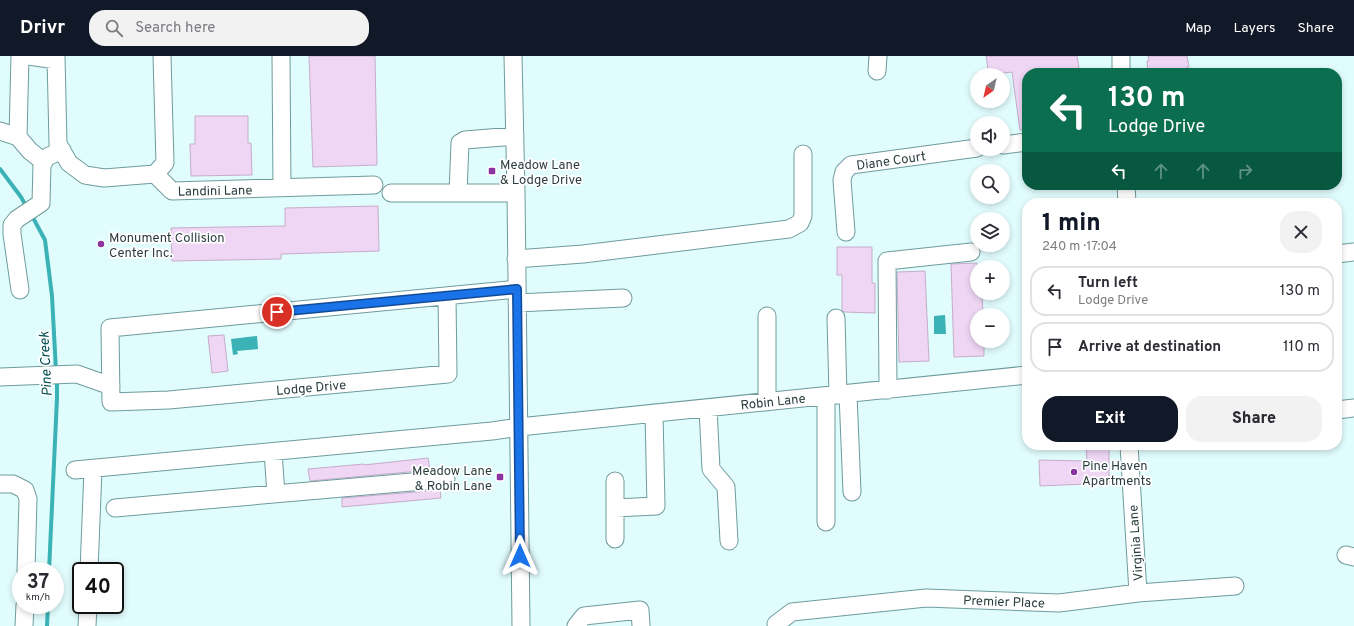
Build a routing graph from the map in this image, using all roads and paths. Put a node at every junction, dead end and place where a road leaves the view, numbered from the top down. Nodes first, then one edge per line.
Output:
1 (20, 56) edge
2 (29, 56) edge
3 (162, 56) edge
4 (281, 56) edge
5 (513, 56) edge
6 (1121, 56) edge
7 (56, 58) edge
8 (1121, 68) edge
9 (0, 131) edge
10 (515, 136) junction
11 (18, 137) junction
12 (1022, 143) edge
13 (1010, 144) edge
14 (970, 149) edge
15 (62, 150) junction
16 (803, 154) dead end
17 (44, 162) junction
18 (155, 174) junction
19 (374, 185) dead end
20 (282, 188) junction
21 (458, 193) junction
22 (516, 193) junction
23 (391, 194) dead end
24 (846, 232) dead end
25 (971, 252) dead end
26 (1354, 252) edge
27 (1342, 253) edge
28 (516, 259) junction
29 (20, 290) dead end
30 (447, 296) junction
31 (517, 296) junction
32 (623, 298) dead end
33 (767, 316) dead end
34 (836, 318) dead end
35 (1022, 376) edge
36 (0, 377) edge
37 (111, 386) junction
38 (888, 390) junction
39 (837, 395) junction
40 (767, 402) junction
41 (708, 408) junction
42 (1354, 408) edge
43 (1342, 409) edge
44 (654, 413) junction
45 (519, 426) junction
46 (1129, 450) edge
47 (273, 452) junction
48 (93, 469) junction
49 (75, 470) dead end
50 (446, 479) dead end
51 (615, 481) dead end
52 (0, 484) edge
53 (852, 492) dead end
54 (276, 494) junction
55 (115, 508) dead end
56 (615, 508) junction
57 (826, 522) dead end
58 (615, 539) dead end
59 (729, 541) dead end
60 (26, 562) edge
61 (89, 562) edge
62 (1235, 586) dead end
63 (1138, 593) junction
64 (25, 614) edge
65 (88, 614) edge
66 (776, 624) dead end
67 (24, 626) edge
68 (87, 626) edge
69 (521, 626) edge
70 (576, 626) edge
71 (641, 626) edge

1 - 11 street
2 - 7 street
3 - 18 street
4 - 20 street
5 - 10 street
6 - 8 street
7 - 15 street
9 - 11 street
10 - 21 street
10 - 22 street
11 - 17 street
12 - 13 street
14 - 24 street, Diane Court
15 - 17 street
15 - 18 street
16 - 28 street
17 - 29 street
18 - 20 street, Landini Lane
19 - 20 street, Landini Lane
21 - 22 street
21 - 23 street
22 - 28 street
25 - 38 street
26 - 27 street
28 - 31 street
30 - 31 street, Lodge Drive
30 - 37 street, Lodge Drive
30 - 37 street, Lodge Drive
31 - 32 street, Lodge Drive
31 - 45 street
33 - 40 street
34 - 39 street
35 - 38 street, Robin Lane
36 - 37 street
38 - 39 street, Robin Lane
39 - 40 street, Robin Lane
39 - 53 street
39 - 57 street
40 - 41 street, Robin Lane
41 - 44 street, Robin Lane
41 - 59 street
42 - 43 street
44 - 45 street, Robin Lane
44 - 56 street
45 - 47 street, Robin Lane
45 - 69 street
46 - 63 street, Virginia Lane
47 - 48 street, Robin Lane
47 - 54 street
48 - 49 street, Robin Lane
48 - 61 street
50 - 54 street
51 - 56 street
52 - 60 street
54 - 55 street
56 - 58 street
62 - 63 street, Premier Place
63 - 66 street, Premier Place
64 - 67 street
65 - 68 street
70 - 71 street

